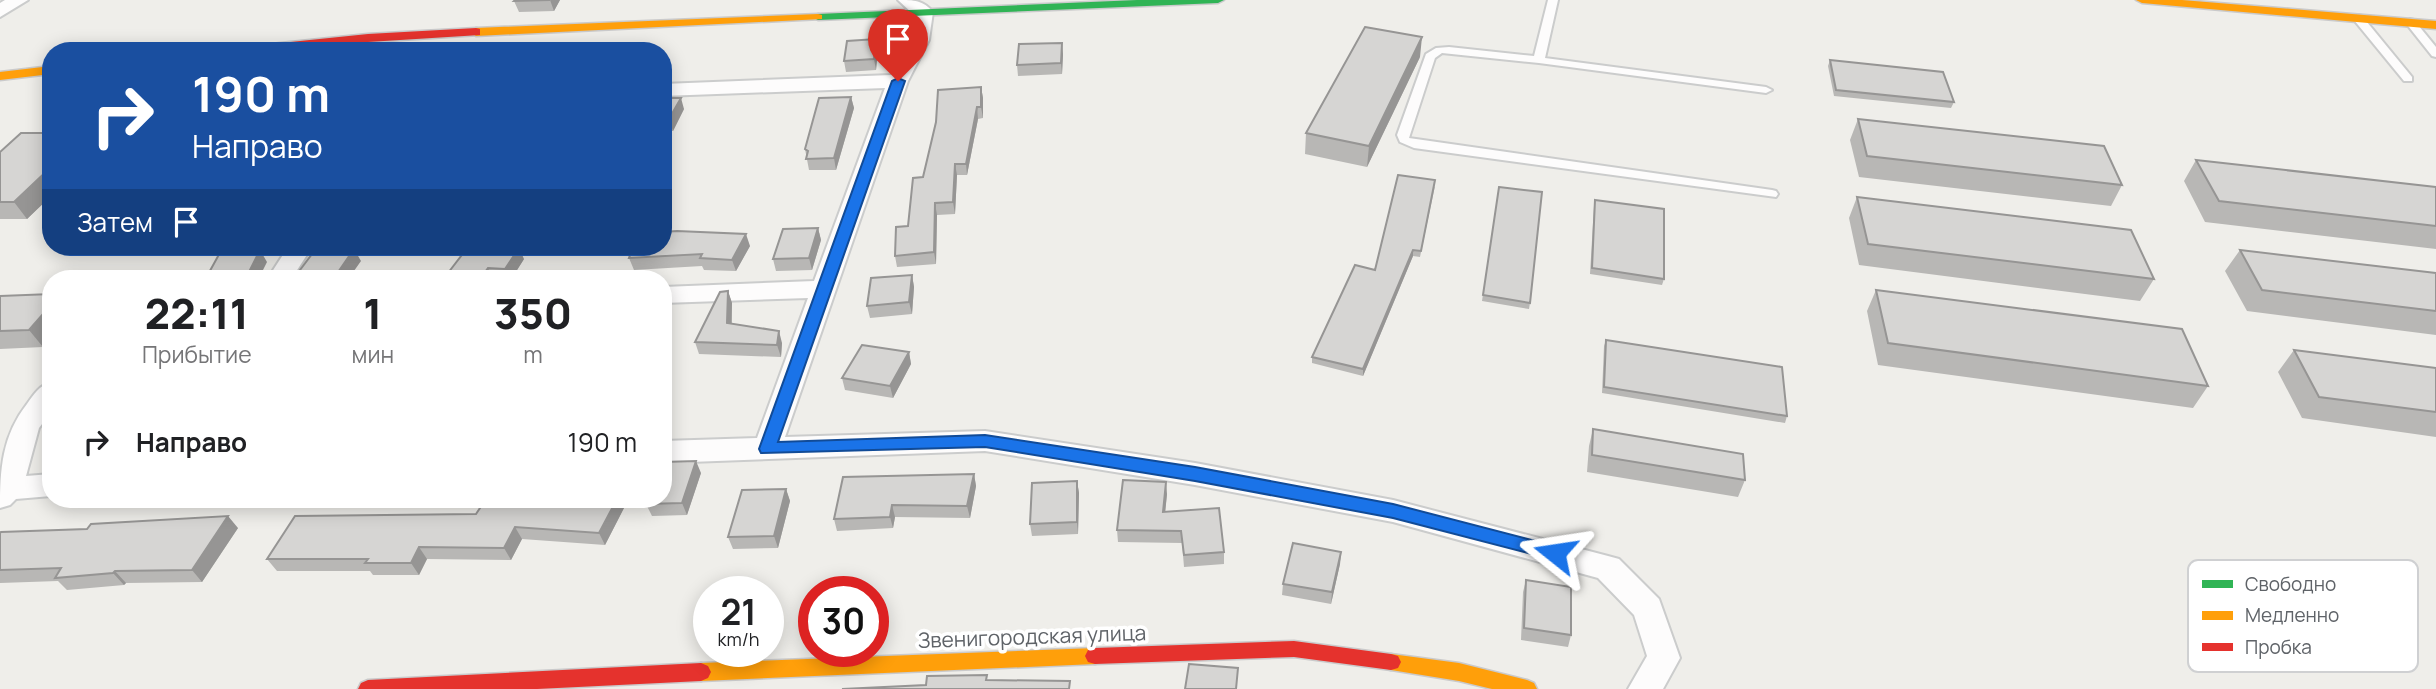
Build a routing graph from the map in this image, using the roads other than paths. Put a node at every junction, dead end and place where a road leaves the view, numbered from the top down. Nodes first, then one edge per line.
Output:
1 (18, 0) edge
2 (1218, 0) edge
3 (1553, 0) edge
4 (2142, 0) edge
5 (916, 6) edge
6 (0, 11) edge
7 (2358, 18) junction
8 (2410, 22) junction
9 (2436, 25) edge
10 (399, 42) edge
11 (2436, 54) edge
12 (1539, 60) junction
13 (42, 71) edge
14 (0, 76) edge
15 (2408, 79) dead end
16 (898, 81) junction
17 (672, 90) edge
18 (1766, 90) dead end
19 (1772, 194) dead end
20 (823, 289) junction
21 (672, 295) edge
22 (42, 405) edge
23 (767, 449) junction
24 (672, 452) edge
25 (42, 486) edge
26 (4, 492) edge
27 (369, 689) edge
28 (1527, 689) edge
29 (1646, 689) edge

1 - 6 street
2 - 5 street
3 - 12 lane
4 - 7 street
5 - 10 street
5 - 16 street
7 - 8 street
7 - 15 lane
8 - 9 street
8 - 11 lane
12 - 18 lane
12 - 19 lane
13 - 14 street
16 - 17 street
16 - 20 street
20 - 21 street
20 - 23 street
22 - 26 street
23 - 24 street
23 - 29 street
25 - 26 street
27 - 28 street, Звенигородская улица

